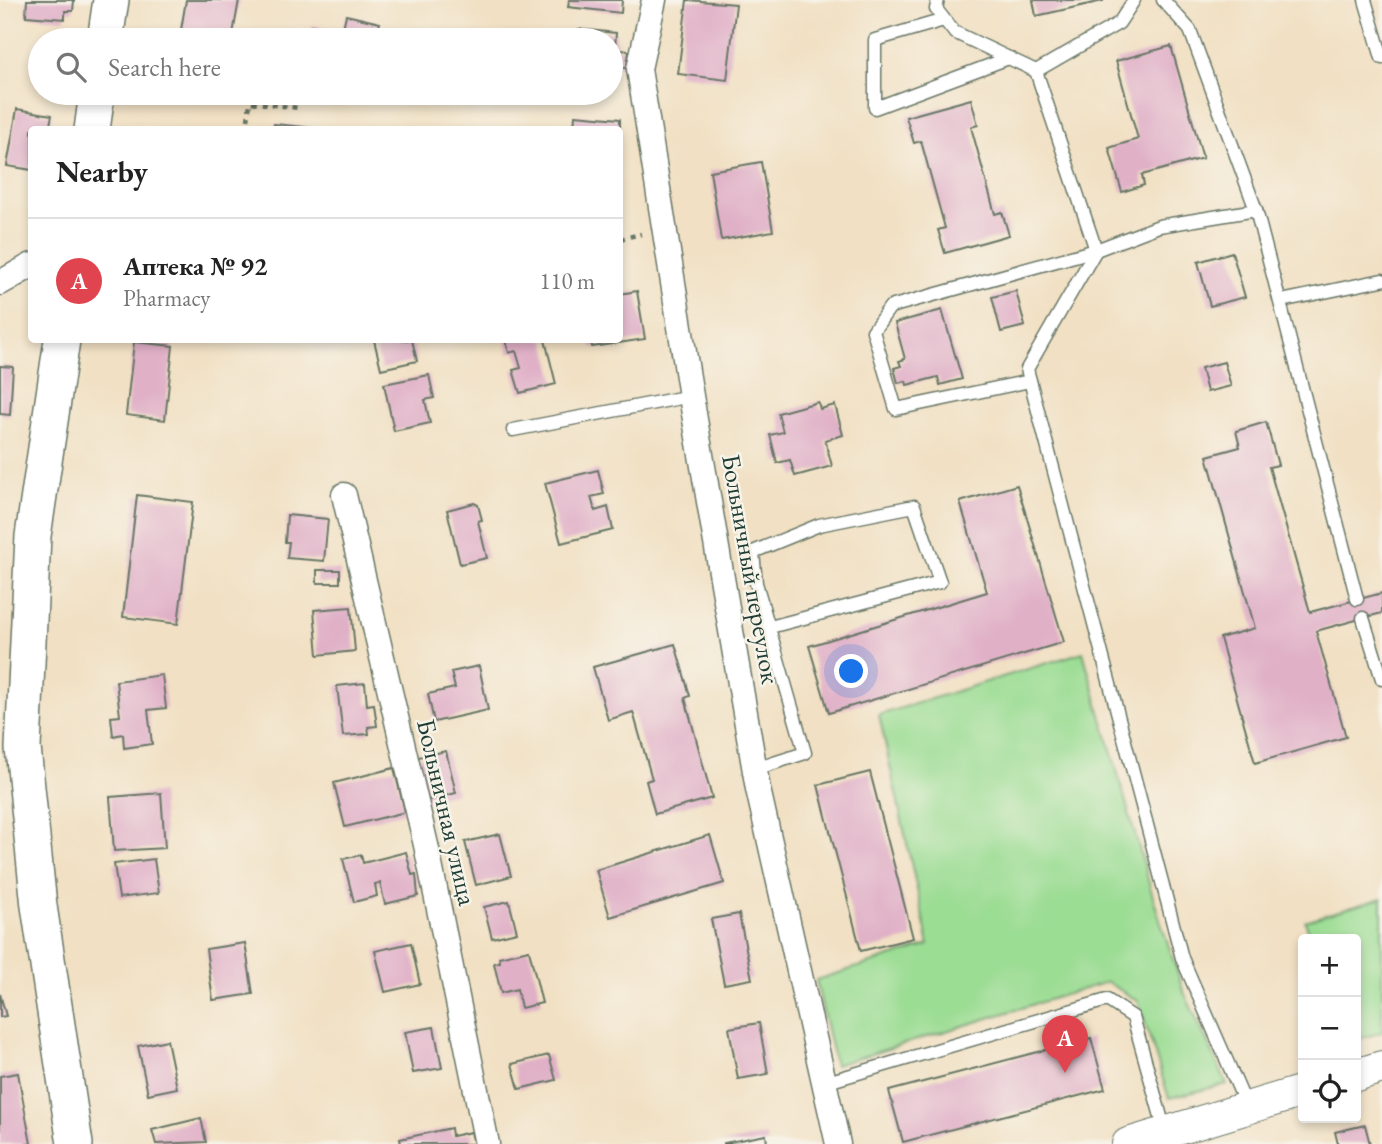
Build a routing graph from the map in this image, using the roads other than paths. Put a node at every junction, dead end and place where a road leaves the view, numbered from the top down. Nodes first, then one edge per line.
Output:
1 (111, 0) edge
2 (654, 0) edge
3 (938, 0) edge
4 (1134, 0) edge
5 (1163, 0) edge
6 (1365, 0) edge
7 (944, 20) junction
8 (107, 28) edge
9 (1009, 58) junction
10 (1382, 58) edge
11 (1037, 71) junction
12 (95, 105) edge
13 (93, 126) edge
14 (1256, 210) junction
15 (1096, 250) junction
16 (28, 267) edge
17 (1382, 281) edge
18 (0, 283) edge
19 (1281, 301) junction
20 (62, 343) edge
21 (1030, 381) junction
22 (691, 396) junction
23 (513, 430) dead end
24 (344, 495) dead end
25 (1357, 599) dead end
26 (1363, 618) dead end
27 (770, 627) junction
28 (1382, 679) edge
29 (755, 769) junction
30 (1382, 1067) edge
31 (1361, 1073) edge
32 (824, 1083) junction
33 (1298, 1093) edge
34 (1247, 1108) junction
35 (1165, 1132) junction
36 (75, 1144) edge
37 (487, 1144) edge
38 (838, 1144) edge
39 (1128, 1144) edge

1 - 8 main road
2 - 22 street, Больничный переулок
3 - 7 lane
4 - 11 lane
5 - 14 lane
6 - 10 lane
7 - 9 lane
7 - 9 lane
9 - 11 lane
11 - 15 lane
12 - 13 main road
14 - 15 lane
14 - 19 lane
15 - 21 lane
15 - 21 lane
16 - 18 street
17 - 19 lane
19 - 25 lane
20 - 36 main road
21 - 34 lane
22 - 23 lane
22 - 29 street, Больничный переулок
24 - 37 street, Больничная улица
26 - 28 lane
27 - 27 lane
27 - 29 lane
29 - 32 street, Больничный переулок
30 - 31 street
32 - 35 lane
32 - 38 street, Больничный переулок
33 - 34 street
34 - 35 street
35 - 39 street

